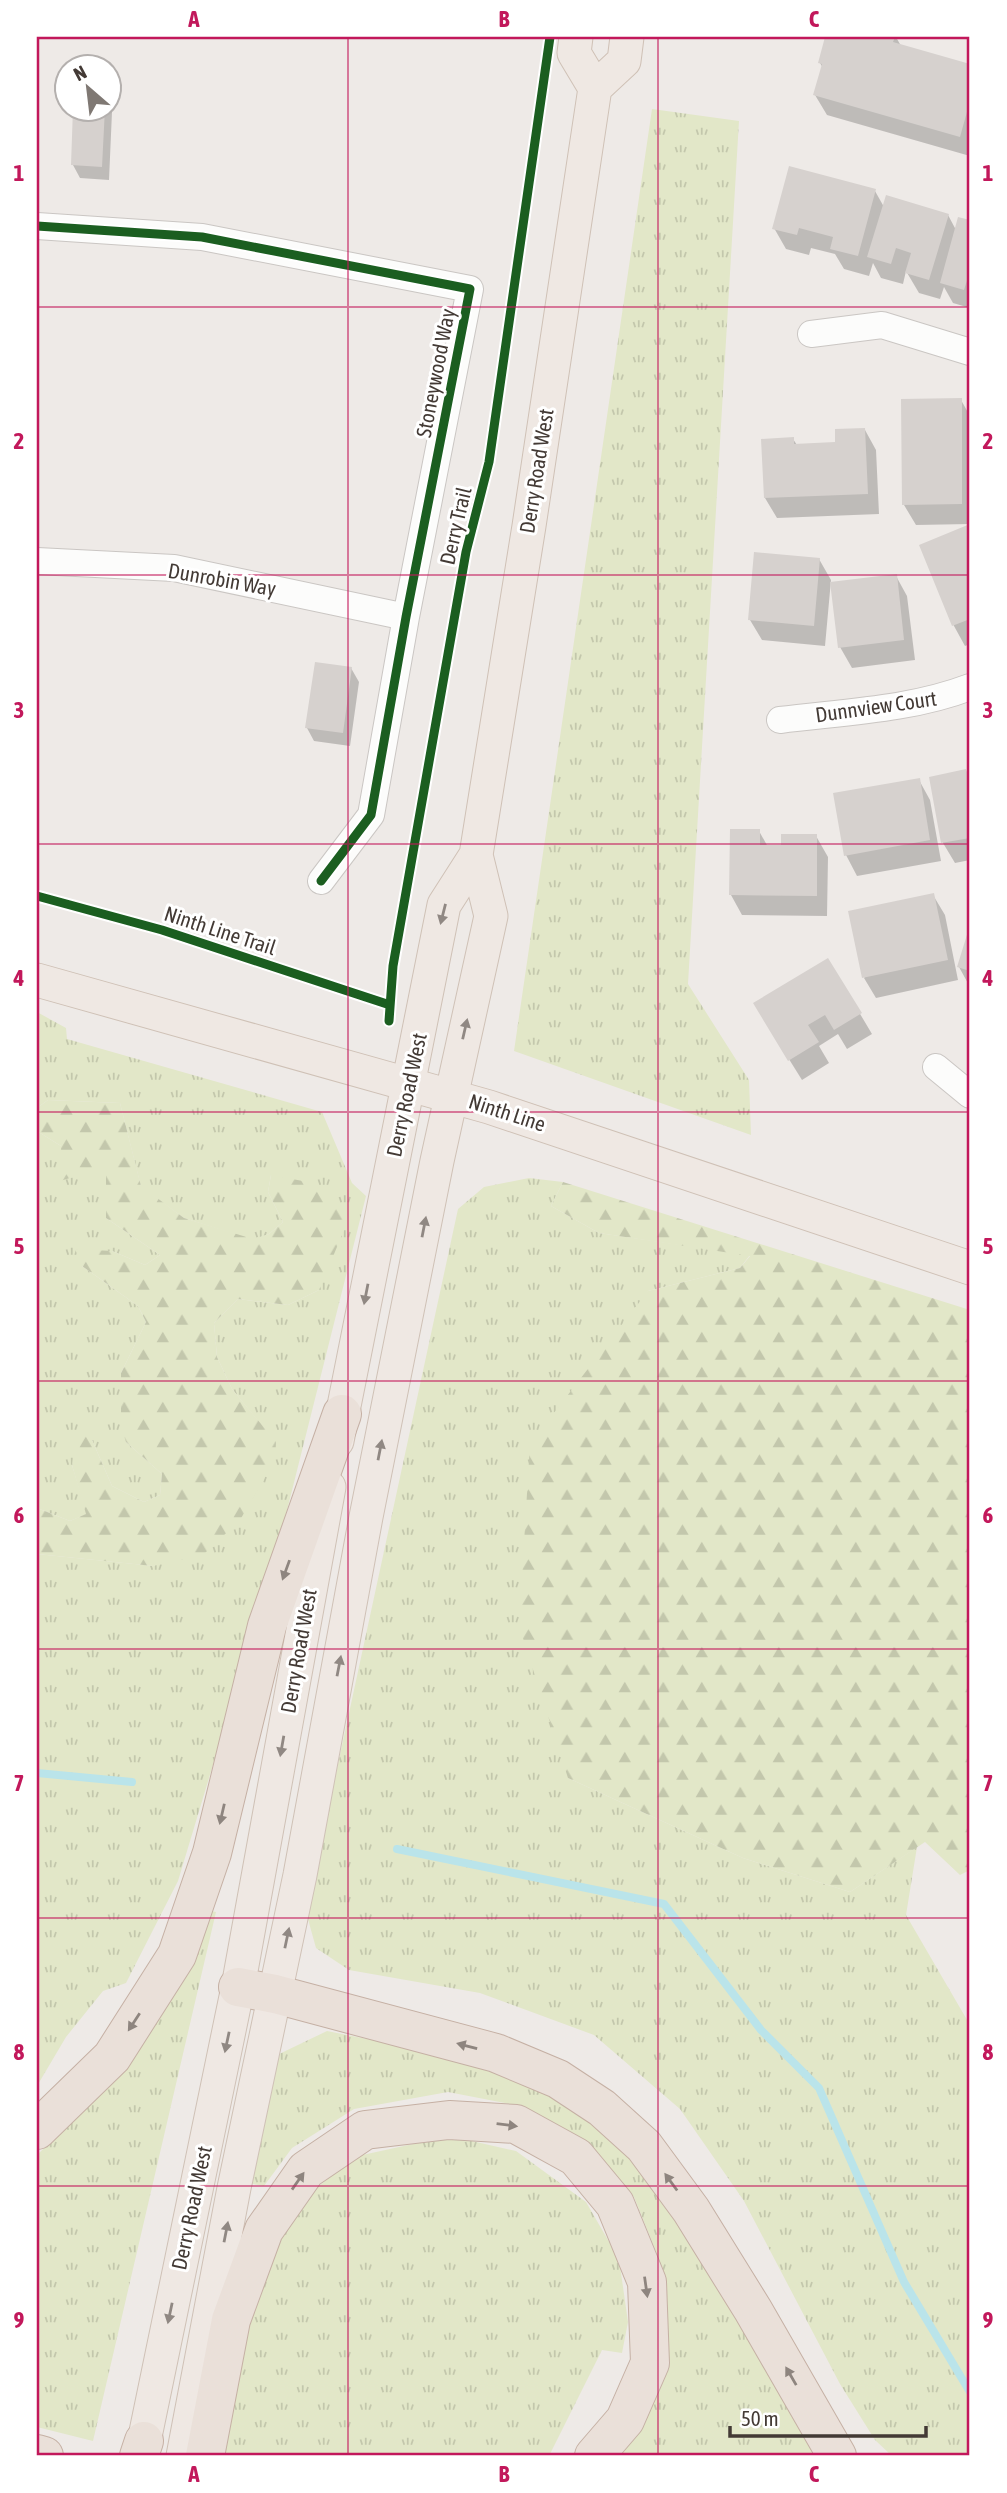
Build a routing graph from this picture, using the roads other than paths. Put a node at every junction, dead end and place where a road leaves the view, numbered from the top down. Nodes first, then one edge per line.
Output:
1 (576, 37) edge
2 (627, 37) edge
3 (595, 88) junction
4 (37, 226) edge
5 (811, 334) dead end
6 (970, 352) edge
7 (37, 561) edge
8 (405, 617) junction
9 (970, 687) edge
10 (780, 720) dead end
11 (476, 855) junction
12 (321, 881) dead end
13 (37, 979) edge
14 (936, 1067) dead end
15 (410, 1084) junction
16 (451, 1095) junction
17 (970, 1096) edge
18 (970, 1268) edge
19 (342, 1414) junction
20 (257, 1991) junction
21 (37, 2130) edge
22 (205, 2399) junction
23 (142, 2451) edge
24 (37, 2454) edge
25 (44, 2456) edge
26 (183, 2456) edge
27 (205, 2456) edge
28 (594, 2456) edge
29 (837, 2456) edge

1 - 3 main road
2 - 3 main road
3 - 11 main road, Derry Road West
4 - 8 street, Stoneywood Way
5 - 6 street
7 - 8 street, Dunrobin Way
8 - 12 street, Stoneywood Way
9 - 10 street, Dunnview Court
11 -> 15 main road, Derry Road West
16 -> 11 main road, Derry Road West
13 - 15 main road, Ninth Line
14 - 17 street
15 - 16 main road, Ninth Line
15 -> 19 main road, Derry Road West
16 - 18 main road, Ninth Line
20 -> 16 main road, Derry Road West
19 -> 20 main road, Derry Road West
19 -> 21 highway
22 -> 20 main road, Derry Road West
20 -> 23 main road, Derry Road West
29 -> 20 highway
22 - 26 main road, Derry Road West
22 - 27 highway
22 -> 28 highway
24 - 25 highway

